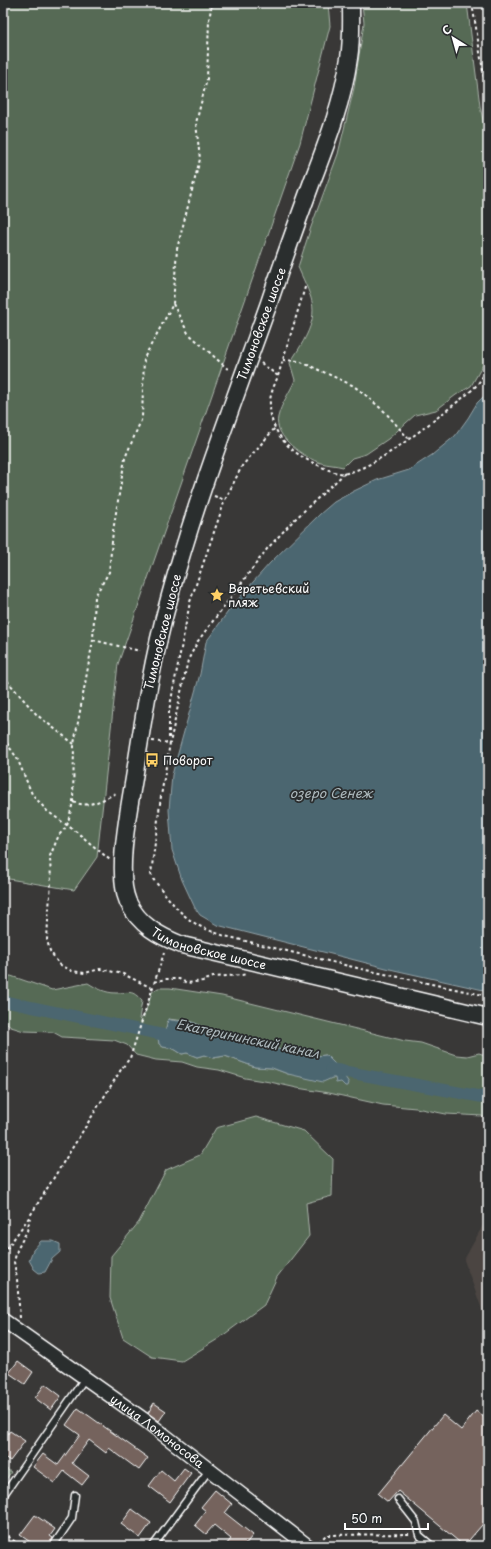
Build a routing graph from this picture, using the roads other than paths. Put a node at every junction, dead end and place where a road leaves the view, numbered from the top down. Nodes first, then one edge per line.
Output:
1 (351, 3) edge
2 (488, 1017) edge
3 (3, 1320) edge
4 (85, 1378) junction
5 (209, 1470) junction
6 (75, 1495) dead end
7 (3, 1496) edge
8 (398, 1499) dead end
9 (53, 1546) edge
10 (153, 1546) edge
11 (308, 1546) edge
12 (432, 1546) edge

1 - 2 street, Тимоновское шоссе
3 - 4 street, улица Ломоносова
4 - 5 street, улица Ломоносова
4 - 7 lane
5 - 10 lane
5 - 11 street, улица Ломоносова
6 - 9 lane
8 - 12 lane

